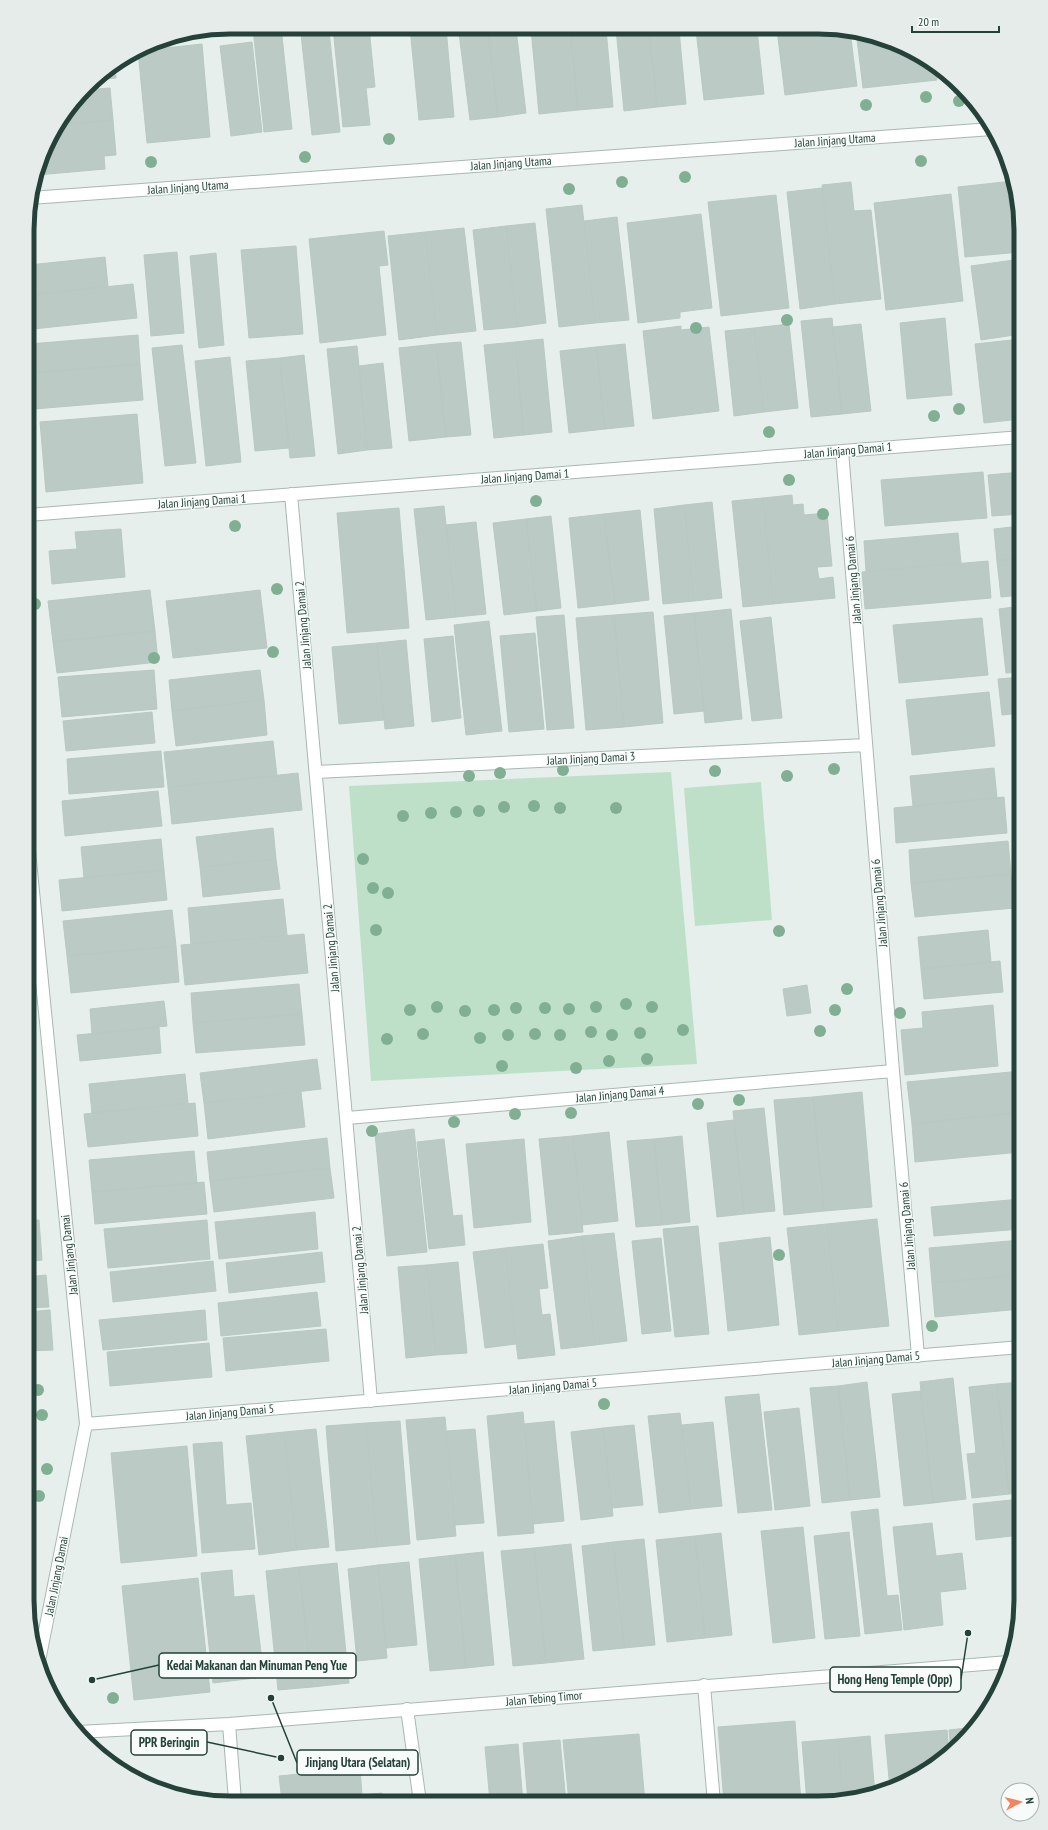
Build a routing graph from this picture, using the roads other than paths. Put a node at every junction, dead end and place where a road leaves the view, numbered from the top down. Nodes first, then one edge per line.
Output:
1 (986, 128) edge
2 (37, 197) edge
3 (1014, 438) edge
4 (842, 451) junction
5 (291, 494) junction
6 (34, 515) edge
7 (866, 744) junction
8 (316, 772) junction
9 (34, 901) edge
10 (893, 1071) junction
11 (347, 1118) junction
12 (1014, 1348) edge
13 (918, 1356) junction
14 (371, 1401) junction
15 (86, 1424) junction
16 (41, 1651) edge
17 (1004, 1662) edge
18 (704, 1685) junction
19 (407, 1709) junction
20 (229, 1724) junction
21 (85, 1732) edge
22 (235, 1796) edge
23 (419, 1796) edge
24 (713, 1796) edge

1 - 2 street, Jalan Jinjang Utama
3 - 4 street, Jalan Jinjang Damai 1
4 - 5 street, Jalan Jinjang Damai 1
4 - 7 street, Jalan Jinjang Damai 6
5 - 6 street, Jalan Jinjang Damai 1
5 - 8 street, Jalan Jinjang Damai 2
7 - 8 street, Jalan Jinjang Damai 3
7 - 10 street, Jalan Jinjang Damai 6
8 - 11 street, Jalan Jinjang Damai 2
9 - 15 street, Jalan Jinjang Damai
10 - 11 street, Jalan Jinjang Damai 4
10 - 13 street, Jalan Jinjang Damai 6
11 - 14 street, Jalan Jinjang Damai 2
12 - 13 street, Jalan Jinjang Damai 5
13 - 14 street, Jalan Jinjang Damai 5
14 - 15 street, Jalan Jinjang Damai 5
15 - 16 street, Jalan Jinjang Damai
17 - 18 street, Jalan Tebing Timor
18 - 19 street, Jalan Tebing Timor
18 - 24 street
19 - 20 street, Jalan Tebing Timor
19 - 23 street
20 - 21 street, Jalan Tebing Timor
20 - 22 street

